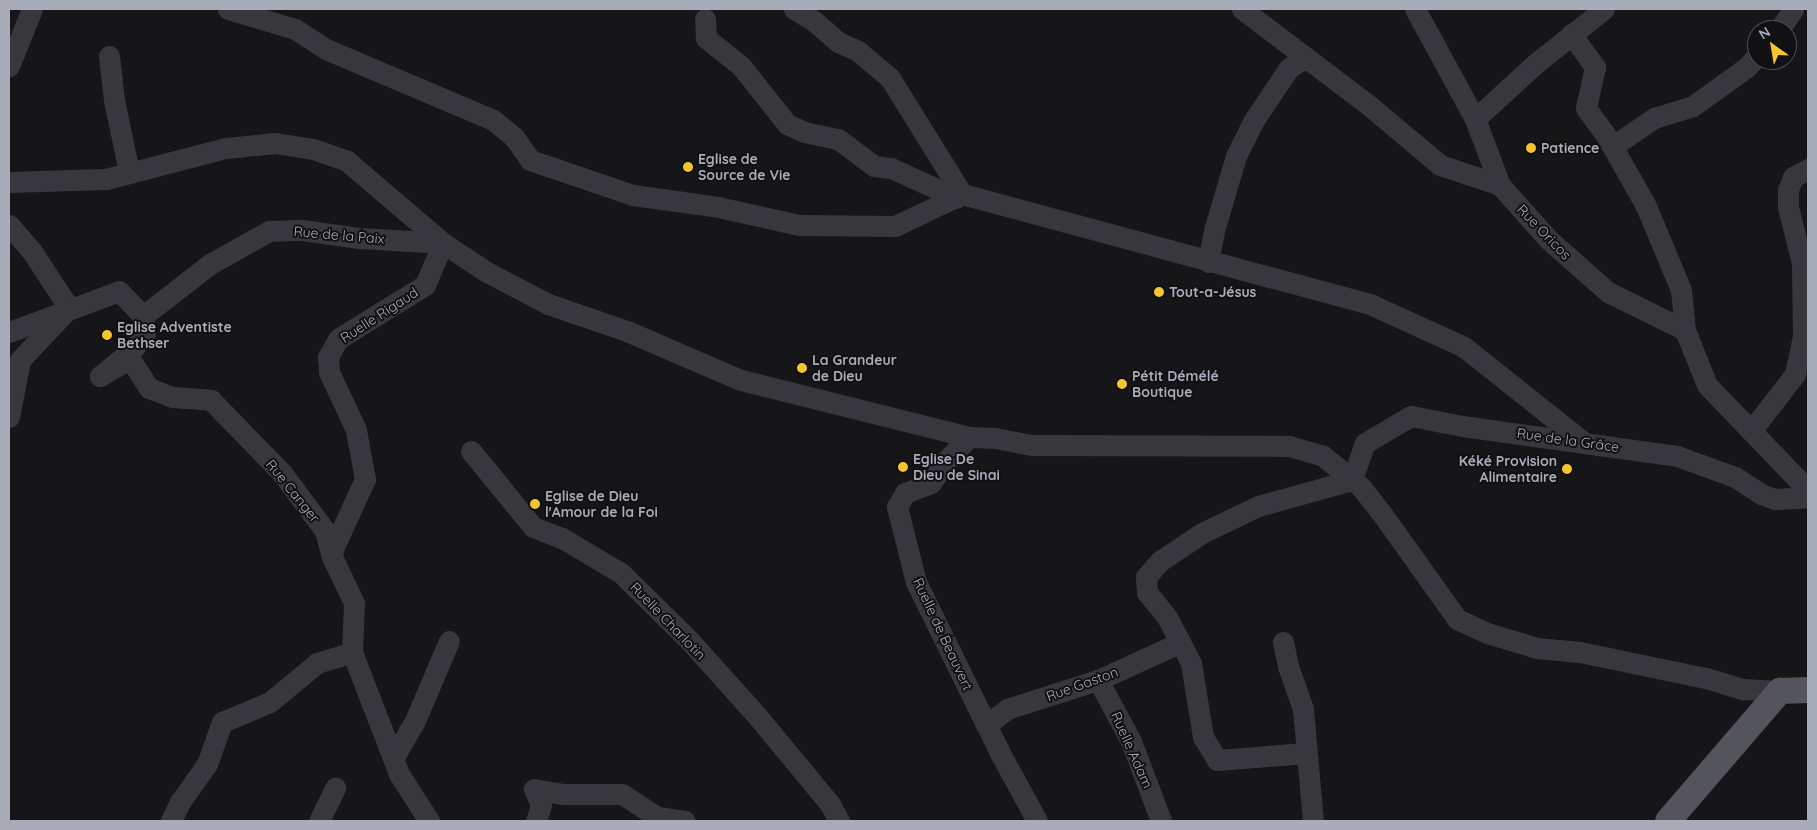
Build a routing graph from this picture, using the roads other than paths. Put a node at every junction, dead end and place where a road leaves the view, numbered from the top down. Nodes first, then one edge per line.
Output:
1 (32, 9) edge
2 (228, 9) edge
3 (794, 9) edge
4 (1242, 9) edge
5 (1414, 9) edge
6 (1604, 9) edge
7 (1793, 9) edge
8 (1801, 9) edge
9 (1808, 15) edge
10 (705, 19) dead end
11 (1786, 20) edge
12 (1571, 34) junction
13 (108, 56) dead end
14 (1306, 57) junction
15 (9, 66) edge
16 (1747, 67) edge
17 (1475, 119) junction
18 (1613, 146) junction
19 (1808, 169) edge
20 (129, 172) junction
21 (9, 182) edge
22 (1500, 184) junction
23 (959, 196) junction
24 (9, 225) edge
25 (443, 243) junction
26 (1208, 262) junction
27 (69, 308) junction
28 (143, 316) junction
29 (1685, 330) junction
30 (9, 332) edge
31 (9, 417) edge
32 (1751, 431) junction
33 (968, 437) junction
34 (1581, 440) junction
35 (471, 451) dead end
36 (1352, 480) junction
37 (1808, 490) edge
38 (1808, 497) edge
39 (332, 557) junction
40 (450, 642) dead end
41 (1283, 642) dead end
42 (1179, 643) junction
43 (352, 652) junction
44 (1098, 680) junction
45 (1808, 690) edge
46 (1780, 691) junction
47 (986, 725) junction
48 (1306, 753) junction
49 (394, 757) junction
50 (335, 788) dead end
51 (171, 821) edge
52 (318, 821) edge
53 (430, 821) edge
54 (536, 821) edge
55 (685, 821) edge
56 (839, 821) edge
57 (1037, 821) edge
58 (1161, 821) edge
59 (1313, 821) edge
60 (1668, 821) edge

1 - 15 street
2 - 23 street
3 - 23 street
4 - 14 street
5 - 17 street
6 - 12 street
7 - 11 street
8 - 9 street
10 - 23 street
12 - 17 street
12 - 18 street
13 - 20 street
14 - 22 street
14 - 26 street
16 - 18 street
17 - 22 street
18 - 29 street
19 - 32 street
20 - 21 street
20 - 25 street
22 - 29 street, Rue Oricos
23 - 26 street
24 - 27 street
25 - 28 street, Rue de la Paix
25 - 33 street
25 - 39 street, Ruelle Rigaud
26 - 34 street
27 - 28 street
27 - 30 street
27 - 31 street
28 - 39 street, Rue Canger
29 - 32 street
32 - 37 street
33 - 36 street
33 - 47 street, Ruelle de Beauvert
34 - 36 street, Rue de la Grâce
34 - 38 street, Rue de la Grâce
35 - 56 street, Ruelle Charlotin
36 - 42 street
36 - 46 street
39 - 43 street, Rue Canger
40 - 49 street
41 - 48 street
42 - 44 street, Rue Gaston
42 - 48 street
43 - 49 street, Rue Canger
43 - 51 street
44 - 47 street, Rue Gaston
44 - 58 street, Ruelle Adam
45 - 46 main road
46 - 60 main road
47 - 57 street, Ruelle de Beauvert
48 - 59 street
49 - 53 street, Rue Canger
50 - 52 street
54 - 55 street

